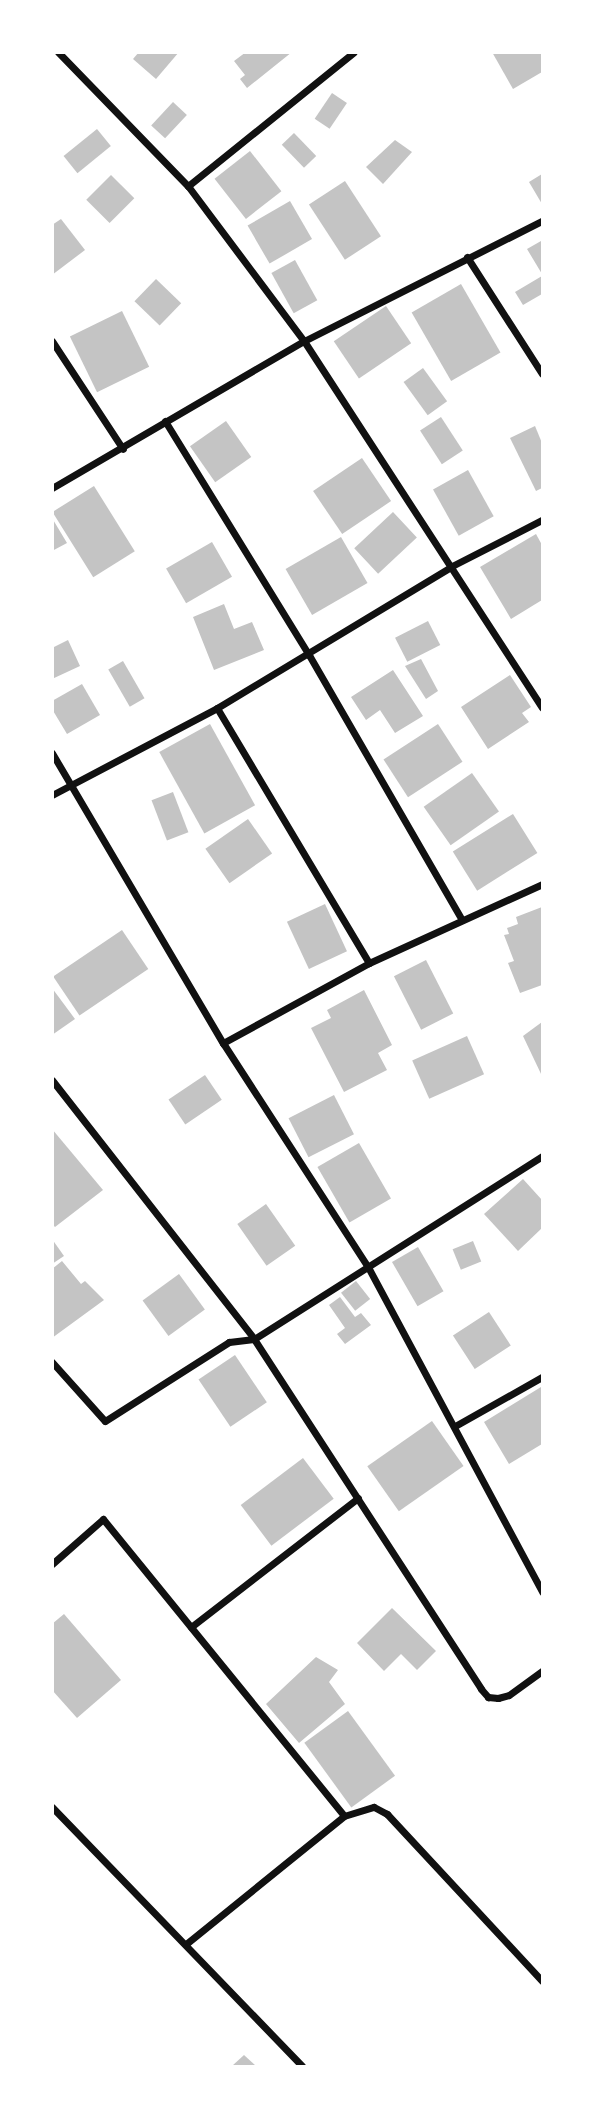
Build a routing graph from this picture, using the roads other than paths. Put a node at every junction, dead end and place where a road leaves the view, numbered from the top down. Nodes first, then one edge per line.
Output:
1 (58, 52) edge
2 (354, 52) edge
3 (188, 186) junction
4 (542, 221) edge
5 (467, 257) junction
6 (52, 341) edge
7 (304, 341) junction
8 (542, 374) edge
9 (165, 421) junction
10 (123, 449) junction
11 (52, 488) edge
12 (542, 520) edge
13 (452, 566) junction
14 (309, 655) junction
15 (217, 708) junction
16 (542, 708) edge
17 (52, 753) edge
18 (72, 786) junction
19 (52, 795) edge
20 (542, 884) edge
21 (462, 920) junction
22 (369, 963) junction
23 (223, 1043) junction
24 (52, 1080) edge
25 (542, 1156) edge
26 (368, 1267) junction
27 (254, 1339) junction
28 (52, 1362) edge
29 (542, 1377) edge
30 (455, 1426) junction
31 (358, 1498) junction
32 (52, 1564) edge
33 (542, 1592) edge
34 (191, 1628) junction
35 (542, 1671) edge
36 (52, 1807) edge
37 (344, 1816) junction
38 (186, 1944) junction
39 (542, 1981) edge
40 (302, 2067) edge

1 - 3 street
2 - 3 street
3 - 7 street
4 - 5 street
5 - 7 street
5 - 8 street
6 - 10 street
7 - 9 street
7 - 13 street
9 - 10 street
9 - 14 street
10 - 11 street
12 - 13 street
13 - 14 street
13 - 16 street
14 - 15 street
14 - 21 street
15 - 18 street
15 - 22 street
17 - 18 street
18 - 19 street
18 - 23 street
20 - 21 street
21 - 22 street
22 - 23 street
23 - 26 street
24 - 27 street
25 - 26 street
26 - 27 street
26 - 30 street
27 - 28 street
27 - 31 street
29 - 30 street
30 - 33 street
31 - 34 street
31 - 35 street
32 - 34 street
34 - 37 street
36 - 38 street
37 - 38 street
37 - 39 street
38 - 40 street

